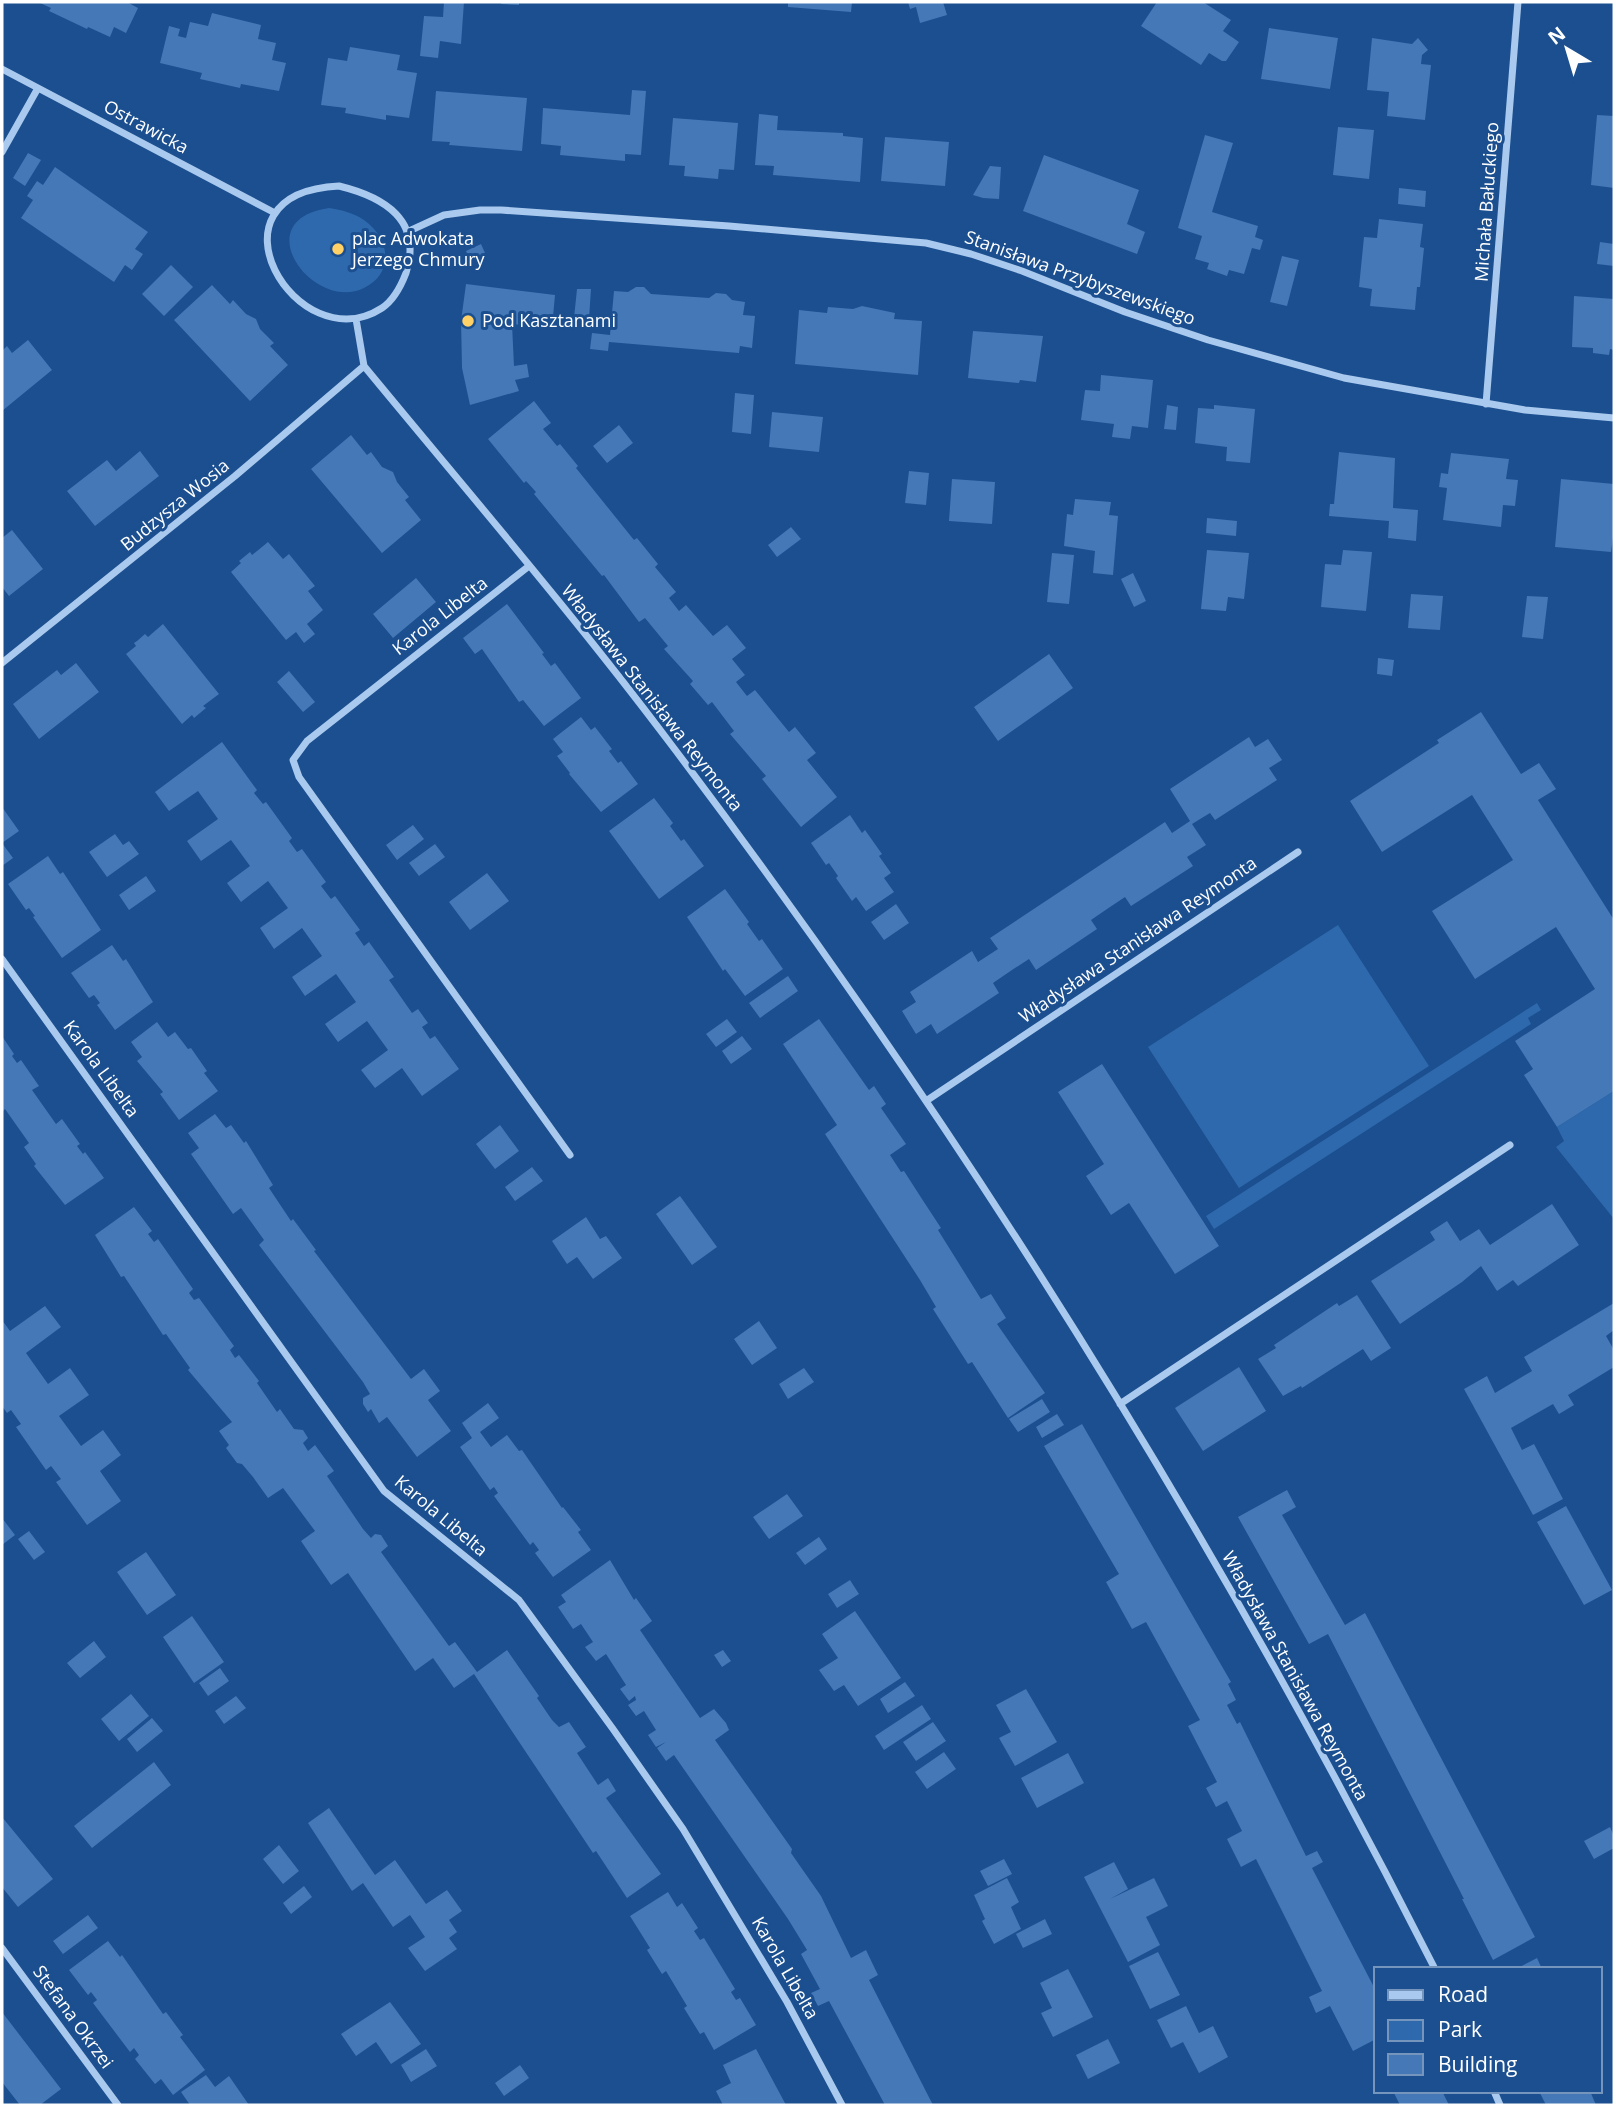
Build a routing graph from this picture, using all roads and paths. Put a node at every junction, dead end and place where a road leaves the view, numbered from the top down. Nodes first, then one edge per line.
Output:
1 (1518, 2) edge
2 (2, 69) edge
3 (38, 88) junction
4 (2, 152) edge
5 (275, 213) junction
6 (407, 232) junction
7 (356, 318) junction
8 (364, 366) junction
9 (1486, 404) junction
10 (1614, 418) edge
11 (529, 566) junction
12 (2, 663) edge
13 (1297, 852) dead end
14 (2, 959) edge
15 (926, 1101) junction
16 (1510, 1145) dead end
17 (570, 1155) dead end
18 (1120, 1404) junction
19 (2, 1948) edge
20 (1434, 1967) edge
21 (118, 2105) edge
22 (842, 2105) edge

1 - 9 street, Michała Bałuckiego
2 - 3 street, Ostrawicka
3 - 4 street
3 - 5 street, Ostrawicka
5 - 6 street
5 - 7 street
6 - 7 street
6 - 9 street, Stanisława Przybyszewskiego
7 - 8 street
8 - 11 street, Władysława Stanisława Reymonta
8 - 12 street, Budzysza Wosia
9 - 10 street, Stanisława Przybyszewskiego
11 - 15 street, Władysława Stanisława Reymonta
11 - 17 street, Karola Libelta
13 - 15 street, Władysława Stanisława Reymonta
14 - 22 street, Karola Libelta
15 - 18 street, Władysława Stanisława Reymonta
16 - 18 street
18 - 20 street, Władysława Stanisława Reymonta
19 - 21 street, Stefana Okrzei

